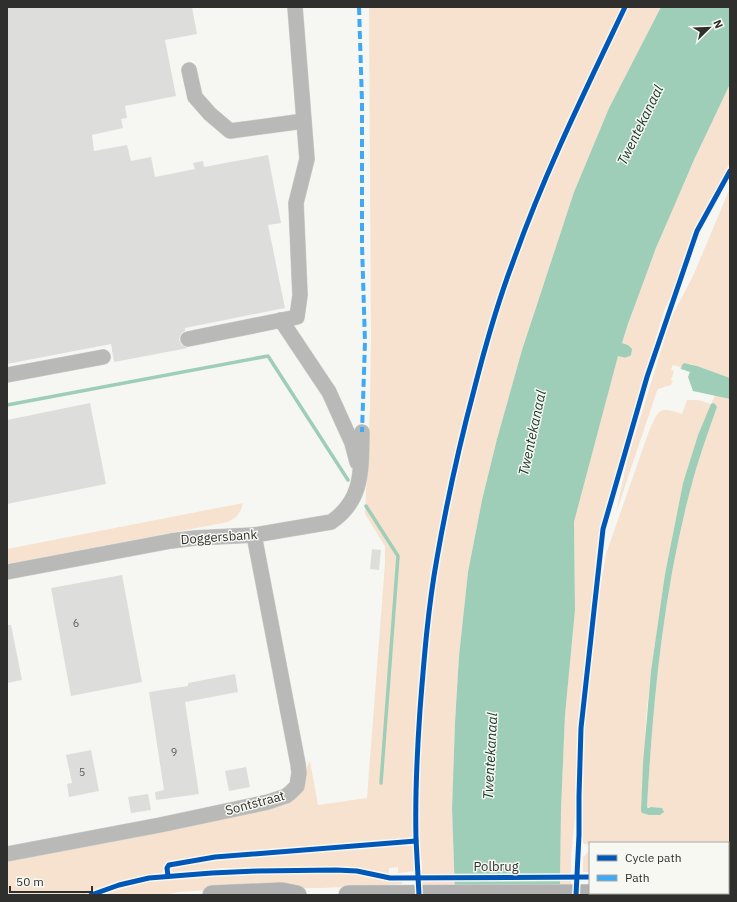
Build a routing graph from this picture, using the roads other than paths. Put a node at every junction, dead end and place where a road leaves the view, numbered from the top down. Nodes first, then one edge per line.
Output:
1 (295, 7) edge
2 (189, 70) dead end
3 (304, 121) junction
4 (282, 320) junction
5 (188, 339) dead end
6 (103, 357) dead end
7 (7, 375) edge
8 (362, 432) dead end
9 (361, 474) junction
10 (254, 535) junction
11 (7, 572) edge
12 (7, 854) edge
13 (402, 894) edge
14 (595, 894) edge
15 (212, 895) edge
16 (297, 895) edge
17 (348, 895) edge

1 - 3 street
2 - 3 street
3 - 4 street
4 - 5 street
4 - 9 street
6 - 7 street
8 - 9 street, Doggersbank
9 - 10 street, Doggersbank
10 - 11 street, Doggersbank
10 - 12 street, Sontstraat
13 - 14 main road
13 - 17 main road
15 - 16 main road

